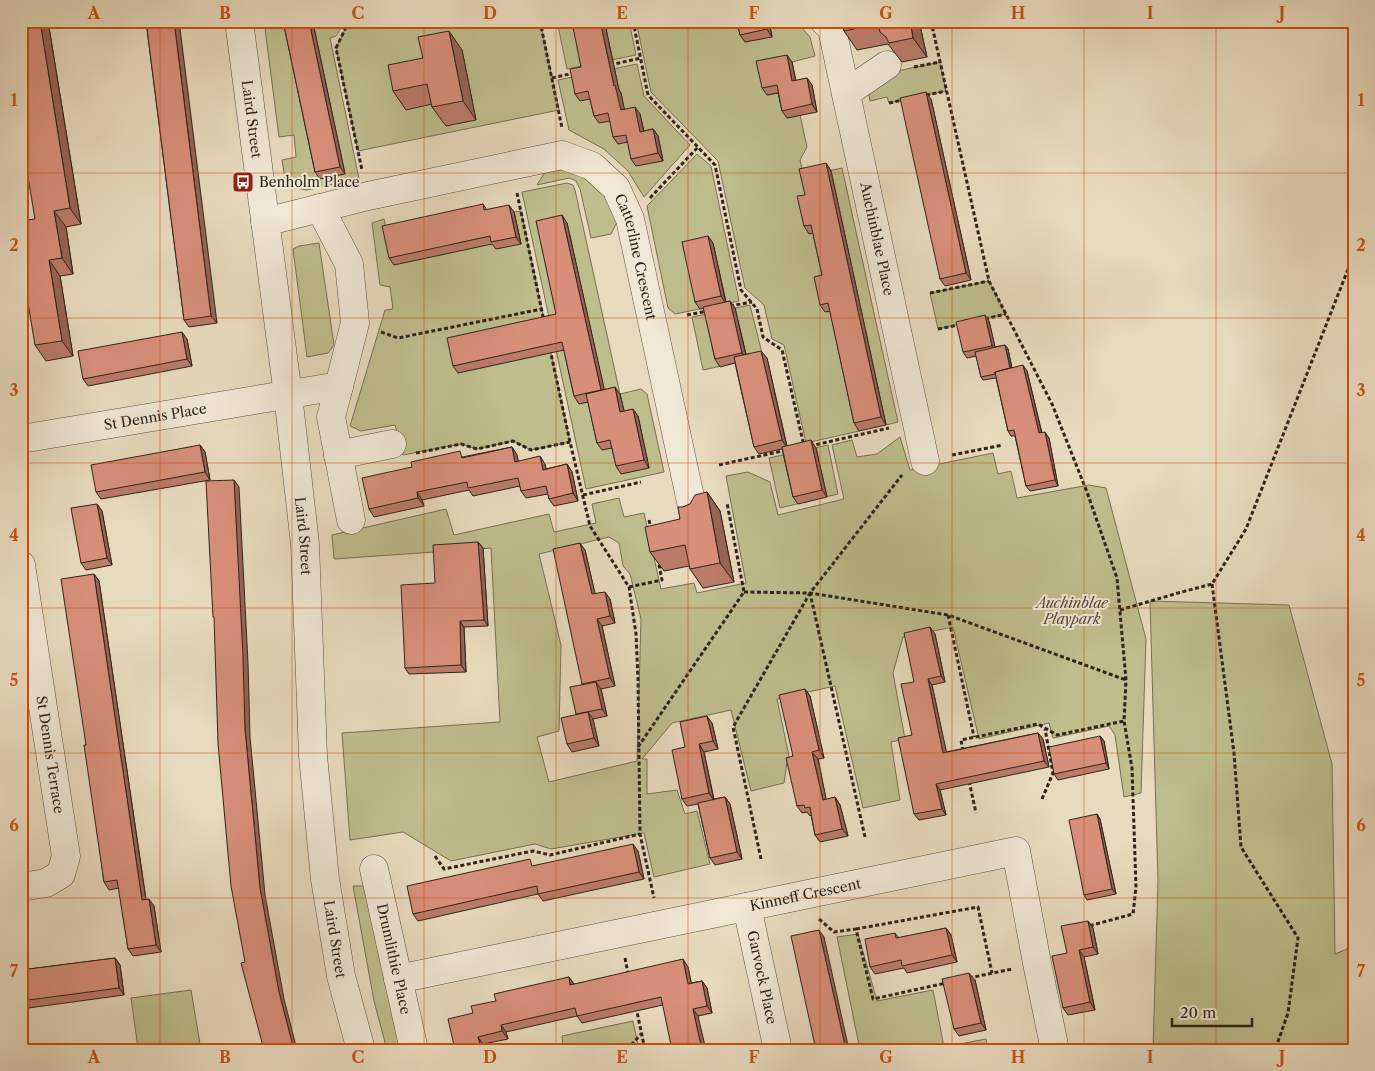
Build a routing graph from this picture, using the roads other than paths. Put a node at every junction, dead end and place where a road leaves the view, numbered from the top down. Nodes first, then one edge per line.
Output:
1 (239, 21) edge
2 (824, 21) edge
3 (887, 66) edge
4 (846, 93) junction
5 (320, 208) junction
6 (265, 222) junction
7 (339, 386) junction
8 (288, 395) junction
9 (21, 439) edge
10 (392, 444) road end
11 (338, 455) junction
12 (926, 460) road end
13 (693, 511) edge
14 (351, 520) dead end
15 (21, 565) edge
16 (374, 869) dead end
17 (21, 887) edge
18 (747, 907) junction
19 (398, 980) junction
20 (361, 1050) edge
21 (414, 1050) edge
22 (778, 1050) edge
23 (1055, 1050) edge

1 - 6 street, Laird Street
2 - 4 street, Auchinblae Place
3 - 4 street
4 - 12 street, Auchinblae Place
5 - 6 street
5 - 7 street
5 - 13 street, Catterline Crescent
6 - 8 street, Laird Street
7 - 8 street
7 - 11 street
8 - 9 street, St Dennis Place
8 - 20 street, Laird Street
10 - 11 street
11 - 14 street
15 - 17 street, St Dennis Terrace
16 - 19 street, Drumlithie Place
18 - 19 street, Kinneff Crescent
18 - 22 street, Garvock Place
18 - 23 street, Kinneff Crescent
19 - 21 street, Drumlithie Place

